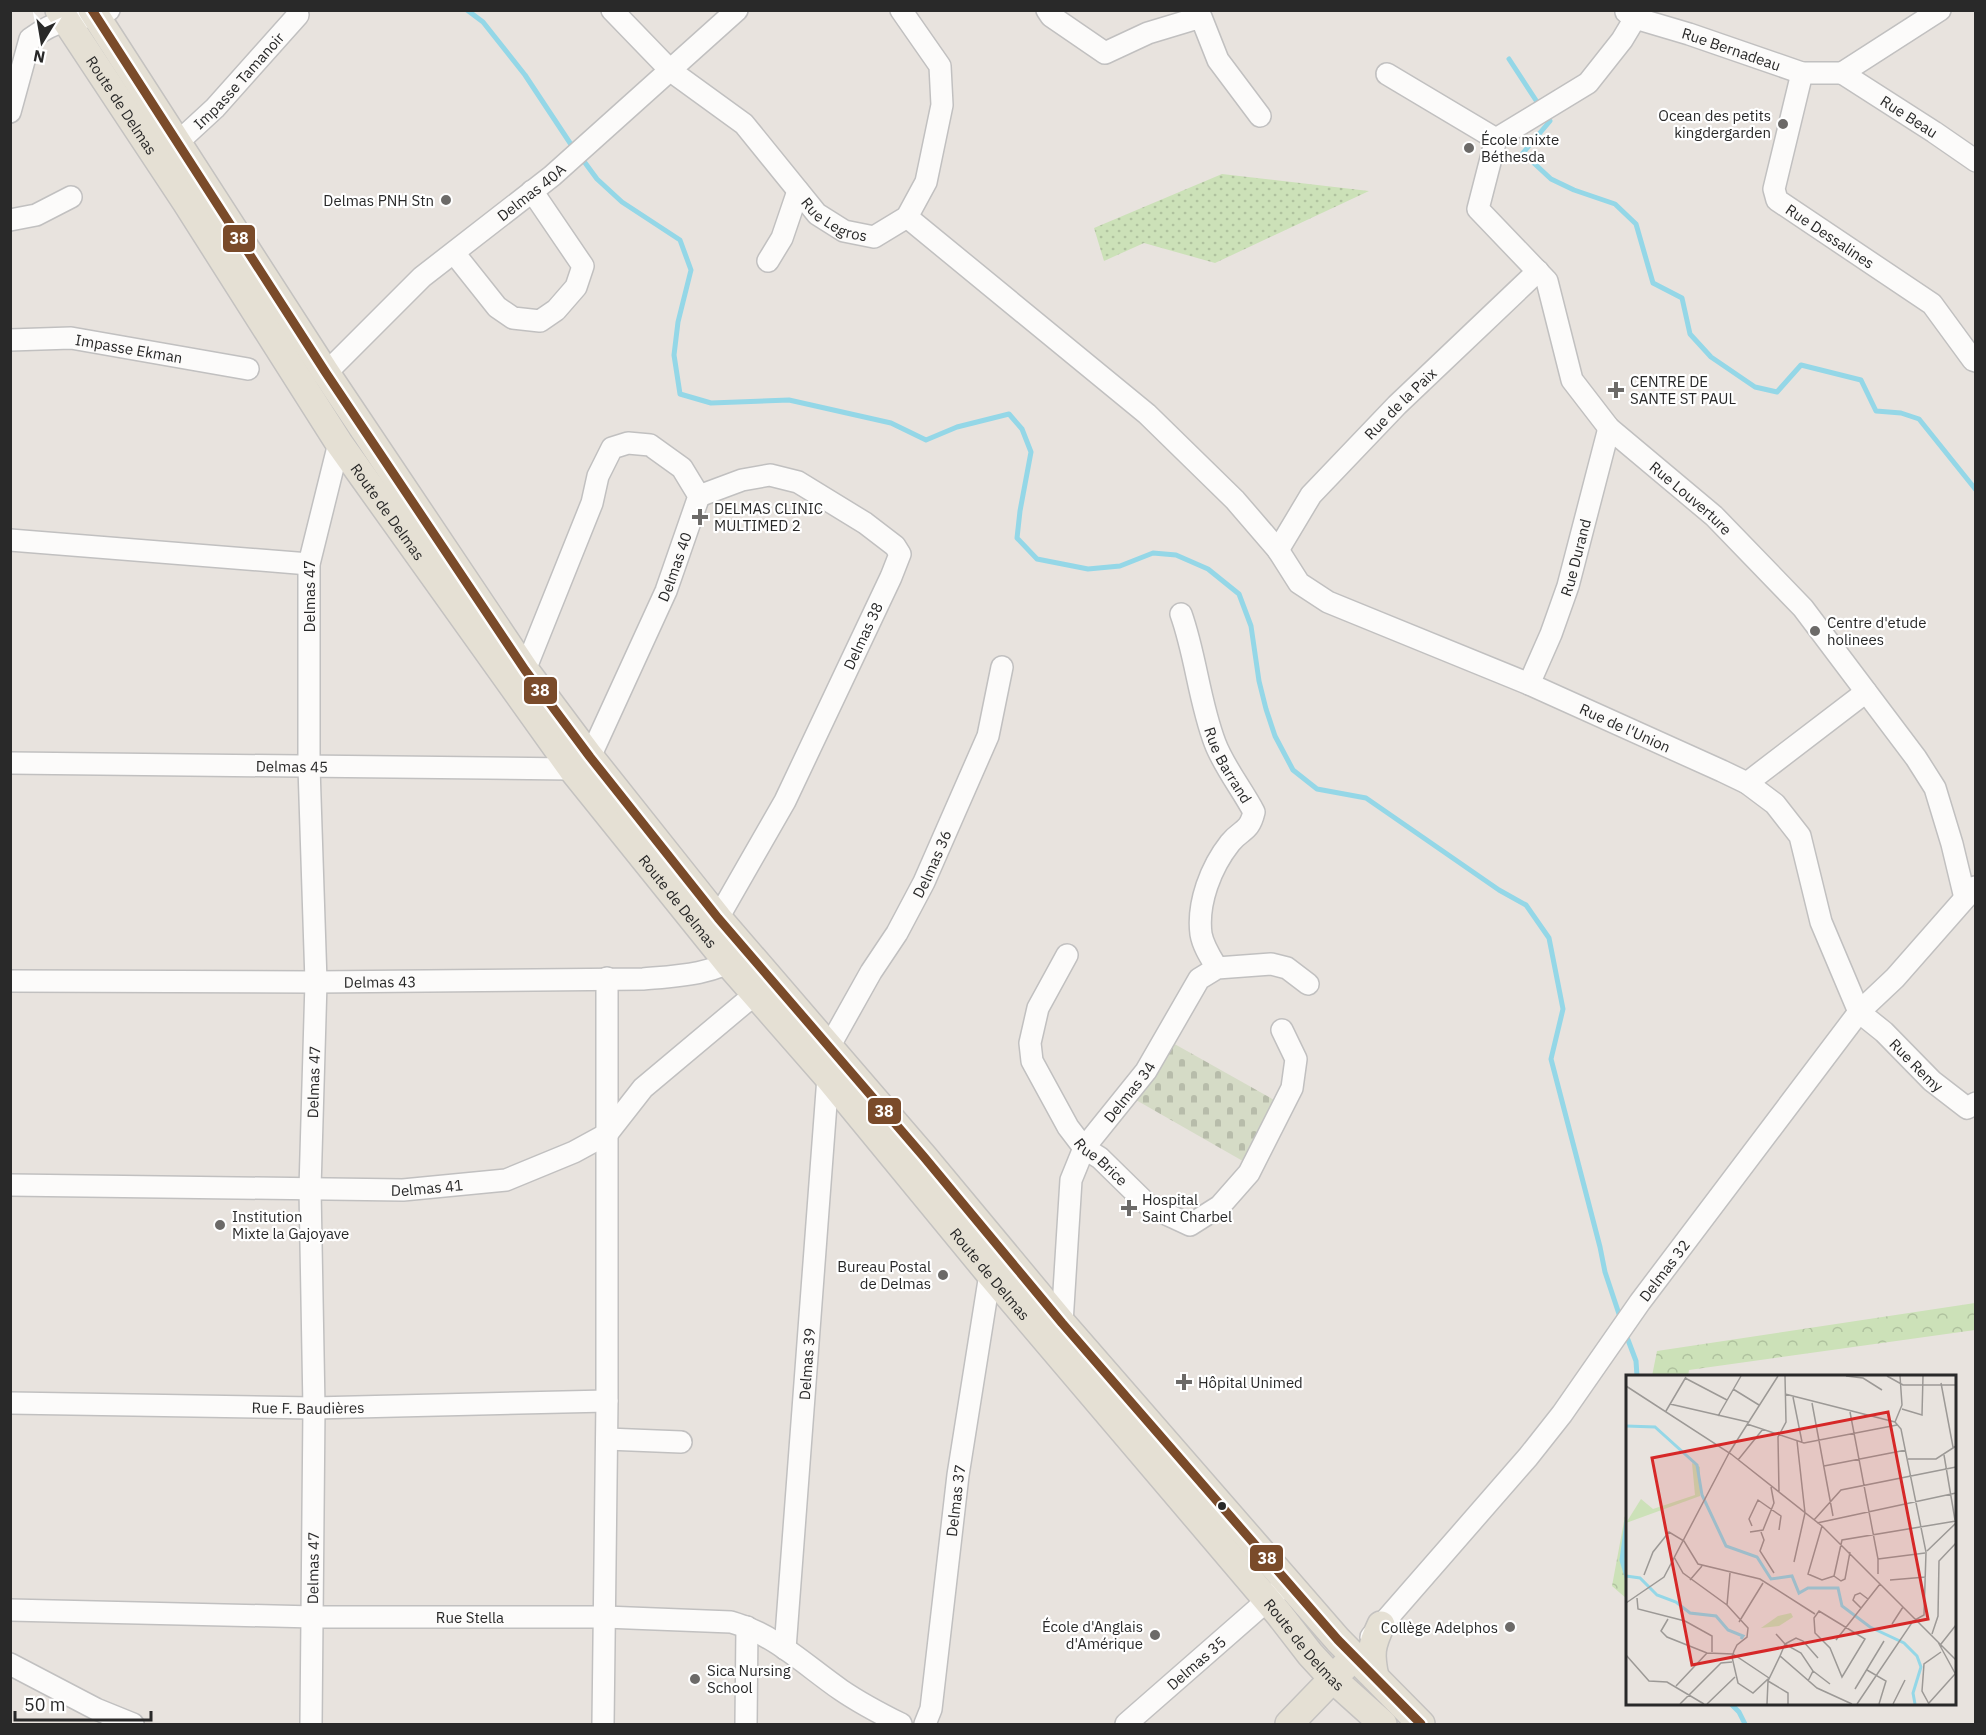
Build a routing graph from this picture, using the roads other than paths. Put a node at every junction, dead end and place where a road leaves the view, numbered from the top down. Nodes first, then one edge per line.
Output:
1 (612, 10) edge
2 (737, 10) edge
3 (901, 10) edge
4 (1047, 10) edge
5 (1940, 10) edge
6 (99, 12) edge
7 (1199, 13) edge
8 (1633, 13) edge
9 (298, 15) dead end
10 (62, 16) edge
11 (671, 71) junction
12 (1802, 73) junction
13 (1842, 73) junction
14 (1387, 74) dead end
15 (10, 112) edge
16 (1260, 116) dead end
17 (1496, 139) junction
18 (177, 143) junction
19 (1976, 161) edge
20 (532, 191) junction
21 (798, 191) junction
22 (71, 197) dead end
23 (907, 217) junction
24 (10, 220) edge
25 (453, 253) junction
26 (768, 261) dead end
27 (1538, 272) junction
28 (10, 340) edge
29 (1976, 361) edge
30 (248, 369) dead end
31 (326, 373) junction
32 (1609, 428) junction
33 (339, 443) junction
34 (699, 496) junction
35 (10, 540) edge
36 (1278, 550) junction
37 (309, 564) junction
38 (1181, 614) dead end
39 (1002, 667) dead end
40 (525, 670) junction
41 (1529, 684) junction
42 (1866, 692) junction
43 (10, 763) edge
44 (581, 763) junction
45 (309, 767) junction
46 (1747, 783) junction
47 (1970, 892) edge
48 (718, 918) junction
49 (1067, 955) dead end
50 (738, 958) junction
51 (1217, 968) junction
52 (607, 978) junction
53 (10, 981) edge
54 (316, 982) junction
55 (1308, 984) dead end
56 (763, 987) junction
57 (1859, 1012) junction
58 (1282, 1030) dead end
59 (829, 1047) junction
60 (828, 1077) junction
61 (1976, 1103) edge
62 (607, 1134) junction
63 (1084, 1148) junction
64 (10, 1185) edge
65 (310, 1189) junction
66 (1000, 1267) junction
67 (1062, 1323) junction
68 (607, 1401) junction
69 (10, 1403) edge
70 (314, 1408) junction
71 (607, 1439) junction
72 (681, 1442) dead end
73 (1288, 1583) junction
74 (1267, 1601) junction
75 (10, 1610) edge
76 (314, 1617) junction
77 (605, 1617) junction
78 (1381, 1625) junction
79 (747, 1627) junction
80 (1346, 1648) junction
81 (785, 1649) junction
82 (1310, 1654) junction
83 (10, 1664) edge
84 (1375, 1677) junction
85 (1334, 1680) junction
86 (1295, 1718) edge
87 (133, 1725) edge
88 (312, 1725) edge
89 (603, 1725) edge
90 (746, 1725) edge
91 (901, 1725) edge
92 (926, 1725) edge
93 (1126, 1725) edge
94 (1383, 1725) edge
95 (1421, 1725) edge

1 - 11 street, Rue Legros
2 - 11 street, Delmas 40A
3 - 23 street
4 - 7 street
5 - 13 street
6 - 10 street
6 - 18 main road, Route de Delmas
7 - 16 street
8 - 12 street, Rue Bernadeau
8 - 17 street
9 - 18 street, Impasse Tamanoir
10 - 15 street
10 - 33 main road, Route de Delmas
11 - 20 street, Delmas 40A
11 - 21 street, Rue Legros
12 - 13 street, Rue Bernadeau
12 - 29 street, Rue Dessalines
13 - 19 street, Rue Beau
14 - 17 street
17 - 27 street, Rue Louverture
18 - 31 main road, Route de Delmas
20 - 25 street, Delmas 40A
20 - 25 street
21 - 23 street, Rue Legros
21 - 26 street
22 - 24 street
23 - 36 street, Rue de l'Union
25 - 31 street, Delmas 40A
27 - 32 street, Rue Louverture
27 - 36 street, Rue de la Paix
28 - 30 street, Impasse Ekman
31 - 40 main road, Route de Delmas
32 - 41 street, Rue Durand
32 - 42 street, Rue Louverture
33 - 37 street, Delmas 47
33 - 44 main road, Route de Delmas
34 - 40 street
34 - 44 street, Delmas 40
34 - 48 street, Delmas 38
35 - 37 street
36 - 41 street, Rue de l'Union
37 - 45 street, Delmas 47
38 - 51 street, Rue Barrand
39 - 59 street, Delmas 36
40 - 44 main road, Route de Delmas
41 - 46 street, Rue de l'Union
42 - 46 street
42 - 47 street, Rue Louverture
43 - 45 street, Delmas 45
44 - 45 street, Delmas 45
44 - 48 main road, Route de Delmas
44 - 50 main road, Route de Delmas
45 - 54 street, Delmas 47
46 - 57 street, Rue de l'Union
47 - 57 street, Delmas 32
48 - 50 main road, Route de Delmas
49 - 63 street, Rue Brice
50 - 52 street, Delmas 43
50 - 56 main road, Route de Delmas
51 - 55 street
51 - 63 street, Delmas 34
52 - 54 street, Delmas 43
52 - 62 street
53 - 54 street, Delmas 43
54 - 65 street, Delmas 47
56 - 59 main road, Route de Delmas
56 - 60 main road, Route de Delmas
56 - 62 street, Delmas 41
57 - 61 street, Rue Remy
57 - 78 street, Delmas 32
58 - 63 street, Rue Brice
59 - 60 street, Delmas 39
59 - 66 main road, Route de Delmas
60 - 66 main road, Route de Delmas
60 - 81 street, Delmas 39
62 - 65 street, Delmas 41
62 - 68 street
63 - 67 street, Delmas 34
64 - 65 street, Delmas 41
65 - 70 street, Delmas 47
66 - 67 main road, Route de Delmas
66 - 74 main road, Route de Delmas
66 - 92 street, Delmas 37
67 - 73 main road, Route de Delmas
68 - 70 street, Rue F. Baudières
68 - 71 street
69 - 70 street, Rue F. Baudières
70 - 76 street, Delmas 47
71 - 72 street
71 - 77 street
73 - 74 street, Delmas 35
73 - 80 main road, Route de Delmas
74 - 82 main road, Route de Delmas
74 - 93 street, Delmas 35
75 - 76 street, Rue Stella
76 - 77 street, Rue Stella
76 - 88 street, Delmas 47
77 - 79 street, Rue Stella
77 - 89 street
78 - 80 main road
78 - 84 main road
79 - 81 street, Rue Stella
79 - 90 street
80 - 84 main road, Route de Delmas
80 - 85 main road
81 - 91 street, Rue Stella
82 - 85 main road, Route de Delmas
82 - 86 main road
83 - 87 street
84 - 95 main road, Route de Delmas
85 - 86 main road
85 - 94 main road, Route de Delmas

